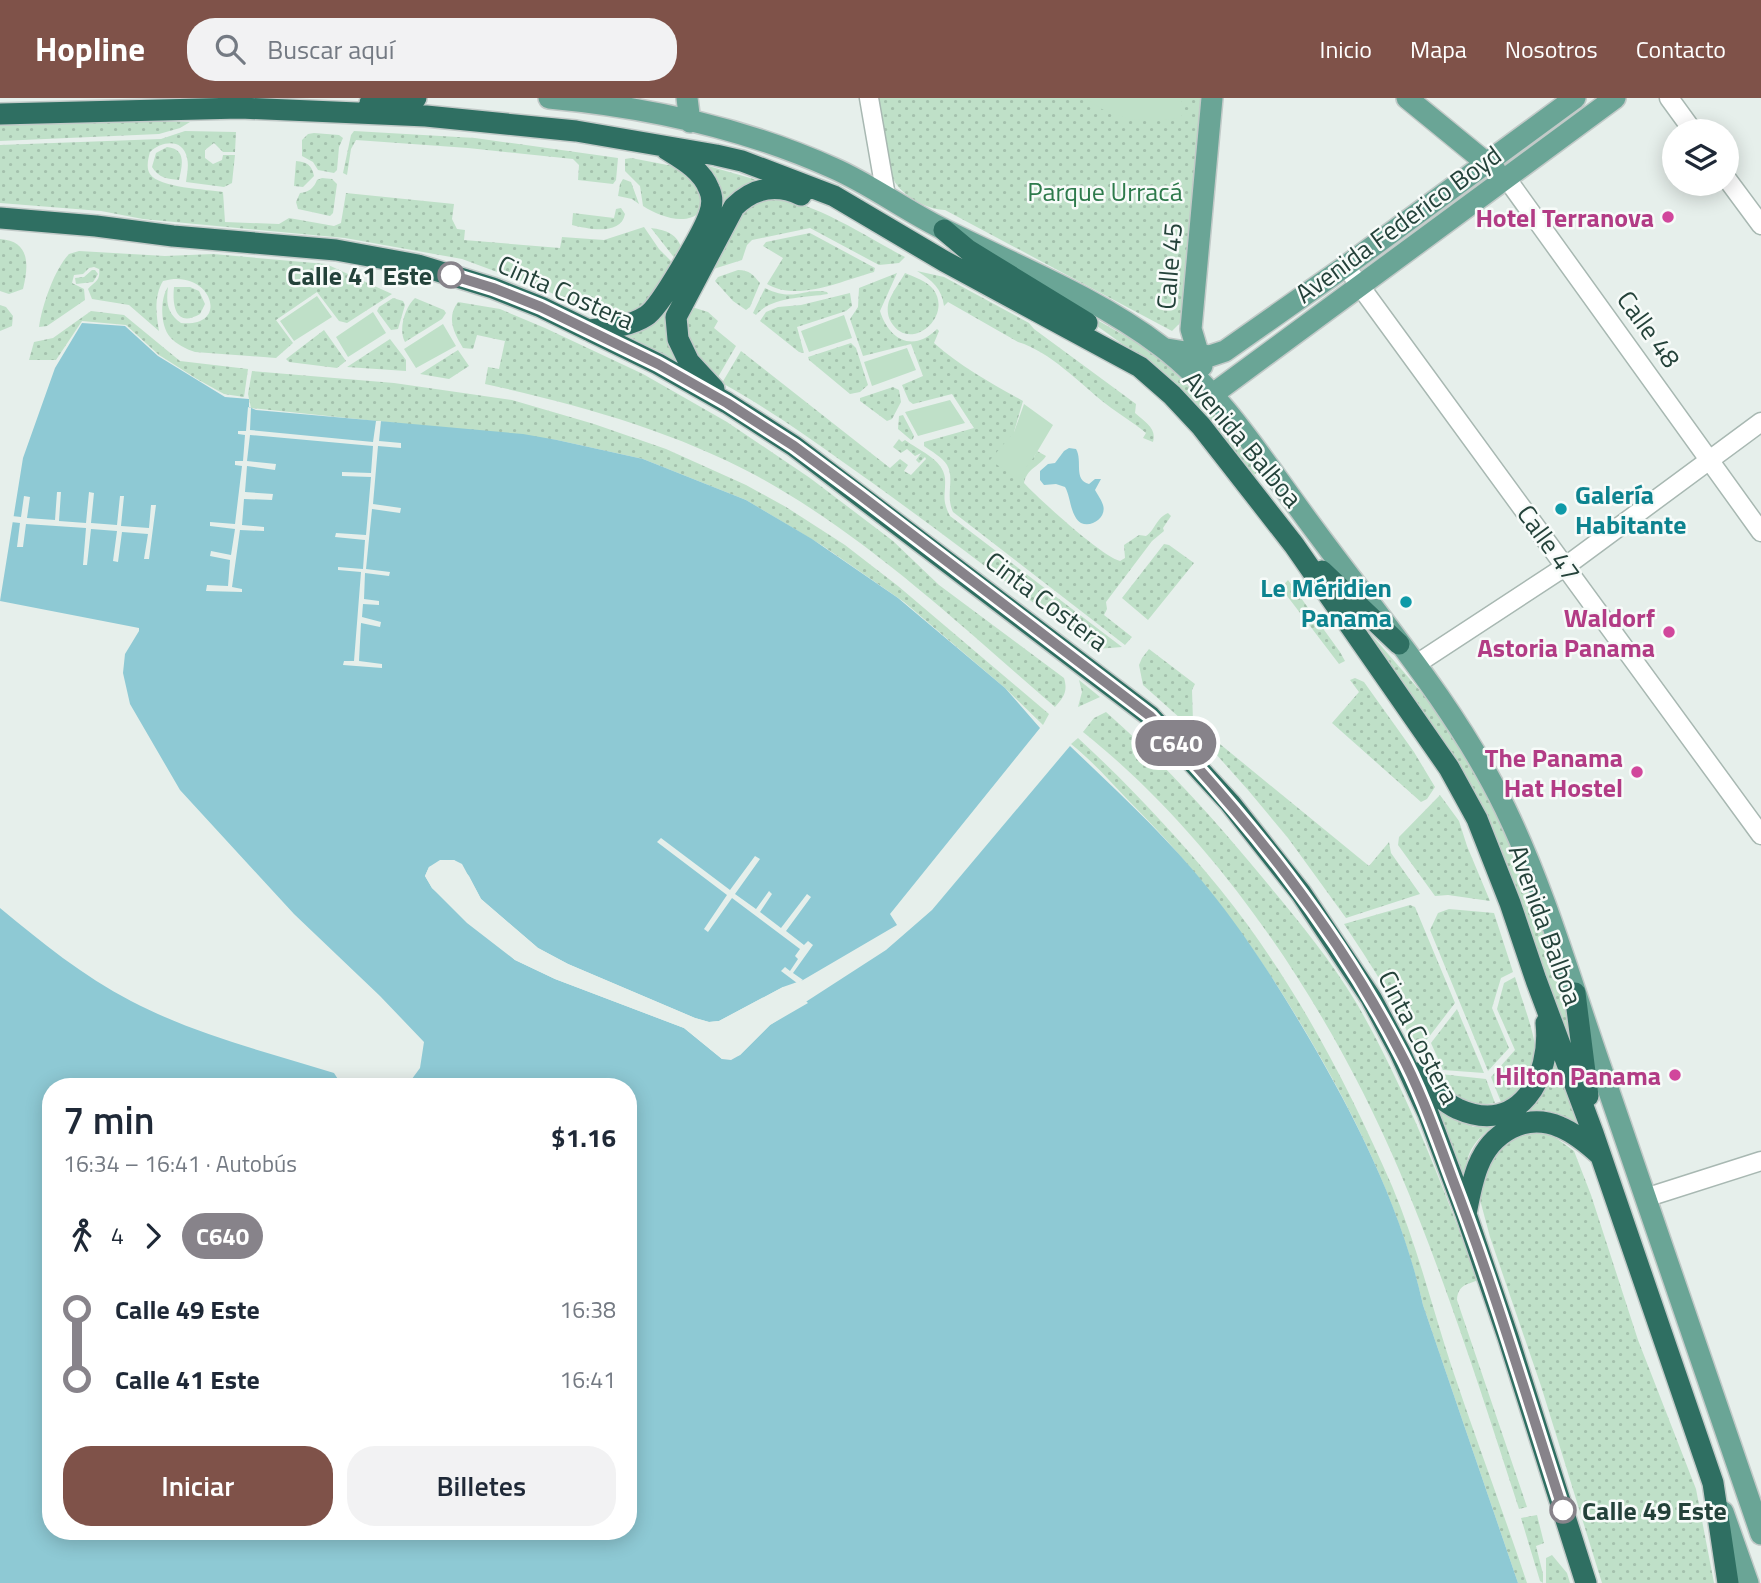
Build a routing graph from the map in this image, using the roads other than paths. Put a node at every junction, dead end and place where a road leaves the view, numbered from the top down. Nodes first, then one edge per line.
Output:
1 (416, 98) edge
2 (549, 98) edge
3 (687, 98) edge
4 (869, 98) edge
5 (1212, 98) edge
6 (1407, 98) edge
7 (1574, 98) edge
8 (1615, 98) edge
9 (1669, 98) edge
10 (284, 109) junction
11 (0, 114) edge
12 (1684, 119) edge
13 (690, 121) junction
14 (656, 144) junction
15 (1486, 163) junction
16 (1507, 180) junction
17 (1739, 195) edge
18 (886, 196) junction
19 (0, 218) edge
20 (1761, 225) edge
21 (944, 230) junction
22 (894, 231) junction
23 (1346, 266) junction
24 (1360, 287) junction
25 (588, 330) junction
26 (1165, 349) joint
27 (1194, 364) junction
28 (1140, 367) junction
29 (1213, 394) junction
30 (727, 403) junction
31 (1761, 422) edge
32 (1709, 460) junction
33 (1761, 532) edge
34 (1294, 545) junction
35 (1566, 566) junction
36 (1399, 644) junction
37 (1415, 665) junction
38 (1761, 835) edge
39 (1536, 980) junction
40 (1575, 993) junction
41 (1400, 1052) junction
42 (1593, 1133) junction
43 (1600, 1155) junction
44 (1761, 1161) edge
45 (1646, 1198) junction
46 (1466, 1214) junction
47 (1713, 1483) junction
48 (1761, 1534) edge
49 (1585, 1581) edge
50 (1728, 1583) edge
51 (1748, 1583) edge

1 - 10 highway
2 - 13 main road, Avenida Balboa
3 - 13 main road
4 - 18 street
5 - 27 main road, Calle 45
6 - 15 main road, Calle 48
7 - 15 main road, Avenida Federico Boyd
8 - 16 main road, Avenida Federico Boyd
9 - 12 street
10 - 11 highway, Avenida Balboa
10 - 14 highway, Avenida Balboa
13 - 18 main road, Avenida Balboa
14 - 22 highway, Avenida Balboa
14 - 25 highway
15 - 16 main road, Calle 48
15 - 23 main road, Avenida Federico Boyd
16 - 24 main road, Avenida Federico Boyd
16 - 32 street, Calle 48
17 - 20 street
18 - 21 main road, Avenida Balboa
19 - 25 highway, Cinta Costera
21 - 26 main road, Avenida Balboa
21 - 28 highway
22 - 28 highway, Avenida Balboa
22 - 30 highway
23 - 24 street, Calle 47
23 - 27 main road, Avenida Federico Boyd
24 - 29 main road, Avenida Federico Boyd
24 - 35 street, Calle 47
25 - 30 highway, Cinta Costera
26 - 27 main road, Avenida Federico Boyd
27 - 29 main road, Calle 45
28 - 34 highway, Avenida Balboa
29 - 36 main road, Avenida Balboa
30 - 41 highway, Cinta Costera
31 - 32 street
32 - 33 street, Calle 48
32 - 35 street
34 - 36 highway
34 - 39 highway, Avenida Balboa
35 - 37 street
35 - 38 street, Calle 47
36 - 37 main road, Avenida Balboa
37 - 40 main road, Avenida Balboa
39 - 41 highway
39 - 42 highway, Avenida Balboa
40 - 42 highway
40 - 45 main road, Avenida Balboa
41 - 46 highway, Cinta Costera
42 - 43 highway, Avenida Balboa
43 - 46 highway
43 - 47 highway, Avenida Balboa
44 - 45 street
45 - 48 main road, Avenida Balboa
46 - 49 highway, Cinta Costera
47 - 50 highway, Avenida Balboa
47 - 51 main road, Avenida Balboa

